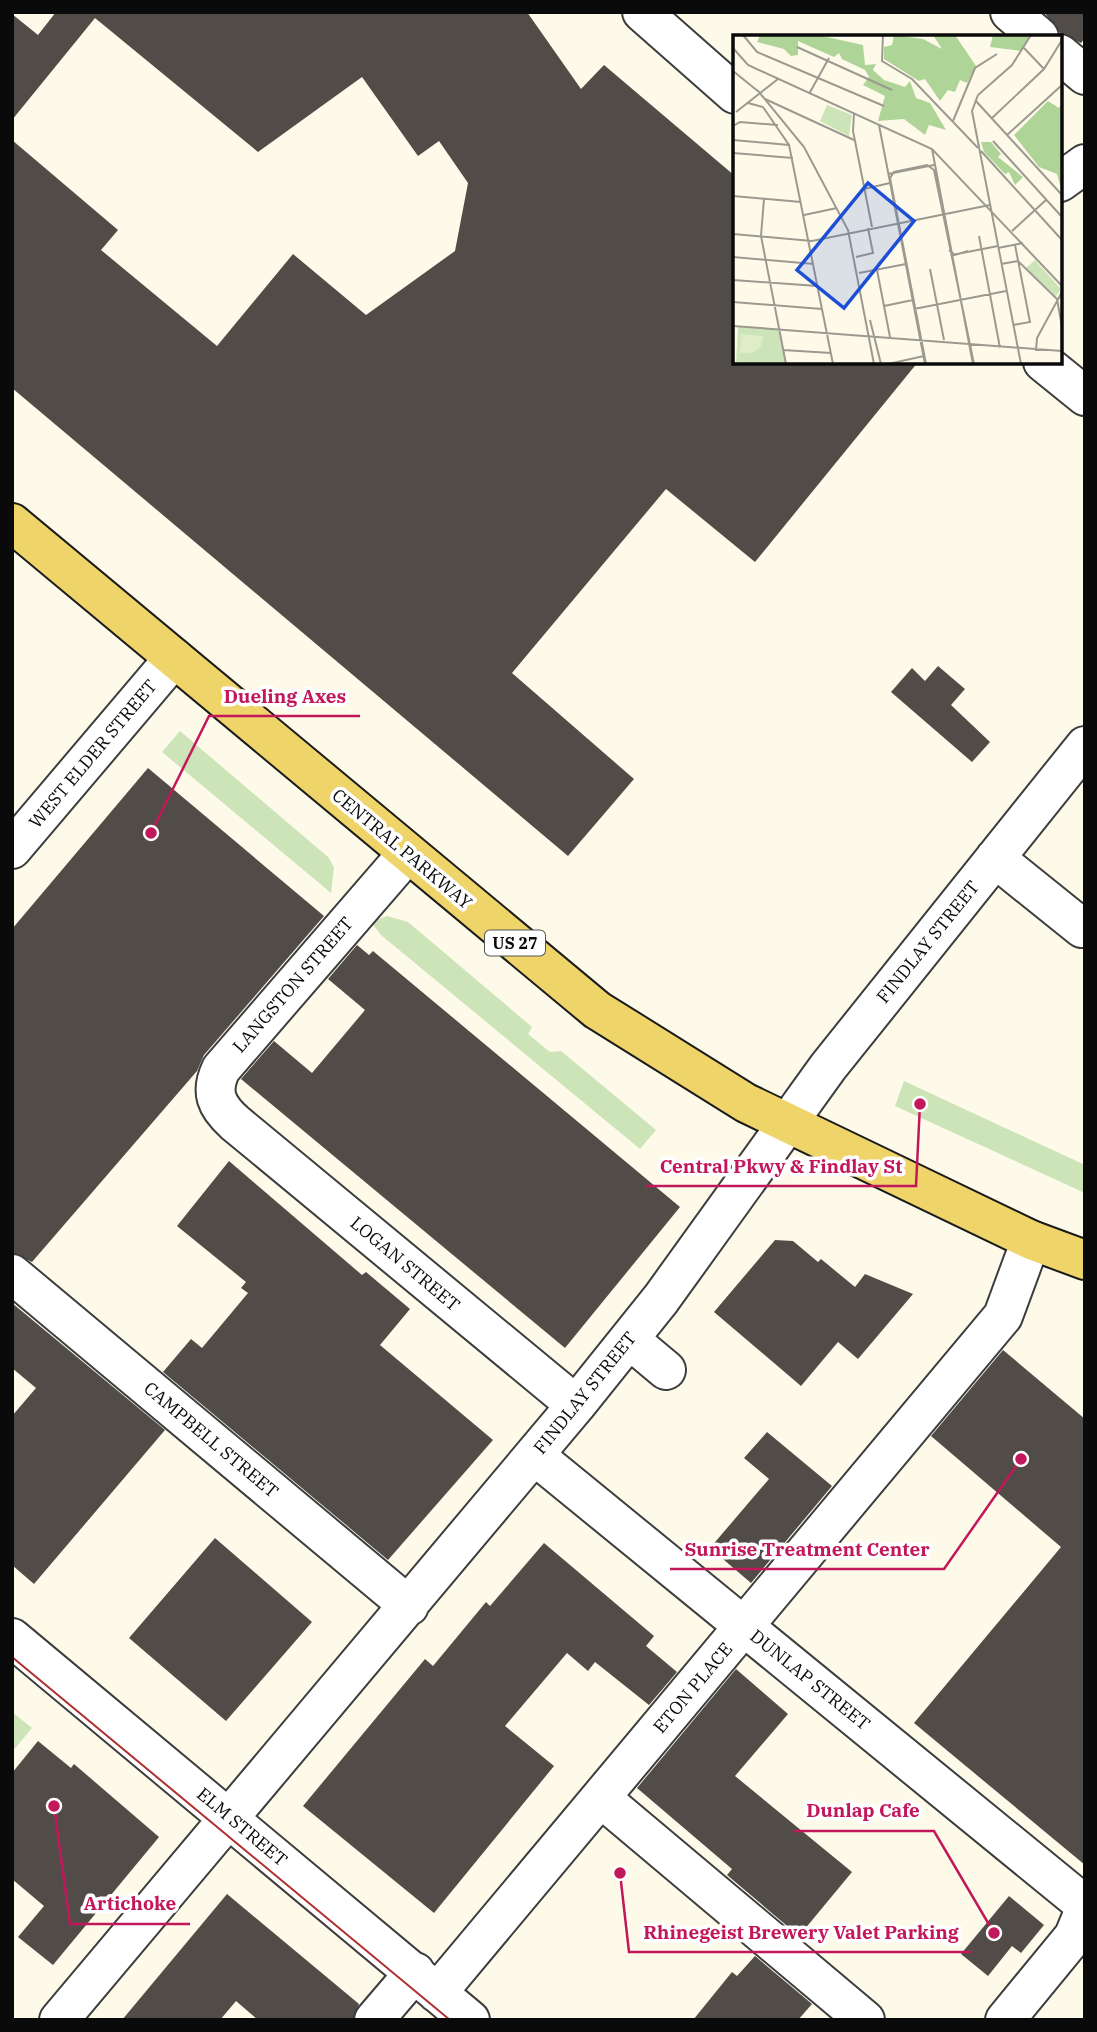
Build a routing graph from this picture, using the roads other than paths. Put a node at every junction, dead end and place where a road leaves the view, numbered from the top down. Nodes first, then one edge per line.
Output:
1 (642, 12) edge
2 (1010, 12) edge
3 (1037, 35) edge
4 (1062, 56) edge
5 (1085, 75) edge
6 (733, 92) edge
7 (1085, 164) edge
8 (1062, 180) edge
9 (1045, 364) edge
10 (1085, 396) edge
11 (12, 523) edge
12 (174, 659) junction
13 (1085, 746) edge
14 (12, 849) edge
15 (407, 854) junction
16 (995, 858) junction
17 (1082, 928) dead end
18 (235, 1122) joint
19 (787, 1124) junction
20 (1031, 1240) junction
21 (1085, 1260) edge
22 (12, 1274) edge
23 (629, 1339) junction
24 (666, 1370) dead end
25 (576, 1405) junction
26 (534, 1455) junction
27 (410, 1606) junction
28 (745, 1627) junction
29 (12, 1638) edge
30 (601, 1798) junction
31 (229, 1817) junction
32 (1085, 1907) edge
33 (426, 1982) junction
34 (59, 2020) edge
35 (374, 2020) edge
36 (470, 2020) edge
37 (865, 2020) edge
38 (1005, 2020) edge

1 - 6 street
2 - 3 street
4 - 5 street
7 - 8 street
9 - 10 street
11 - 12 main road, CENTRAL PARKWAY / US 27
12 - 14 street, WEST ELDER STREET
12 - 15 main road, CENTRAL PARKWAY / US 27
13 - 16 street, FINDLAY STREET
15 - 18 street, LANGSTON STREET
15 - 19 main road, CENTRAL PARKWAY / US 27
16 - 17 street
16 - 19 street, FINDLAY STREET
18 - 25 street, LOGAN STREET
19 - 20 main road, CENTRAL PARKWAY / US 27
19 - 23 street, FINDLAY STREET
20 - 21 main road, CENTRAL PARKWAY / US 27
20 - 28 street, ETON PLACE
22 - 27 street, CAMPBELL STREET
23 - 24 street
23 - 25 street, FINDLAY STREET
25 - 26 street, FINDLAY STREET
26 - 27 street, FINDLAY STREET
26 - 28 street, DUNLAP STREET
27 - 31 street, FINDLAY STREET
28 - 30 street, ETON PLACE
28 - 32 street, DUNLAP STREET
29 - 31 street, ELM STREET
30 - 33 street, ETON PLACE
30 - 37 street
31 - 33 street, ELM STREET
31 - 34 street, FINDLAY STREET
32 - 38 street
33 - 35 street, ETON PLACE
33 - 36 street, ELM STREET

